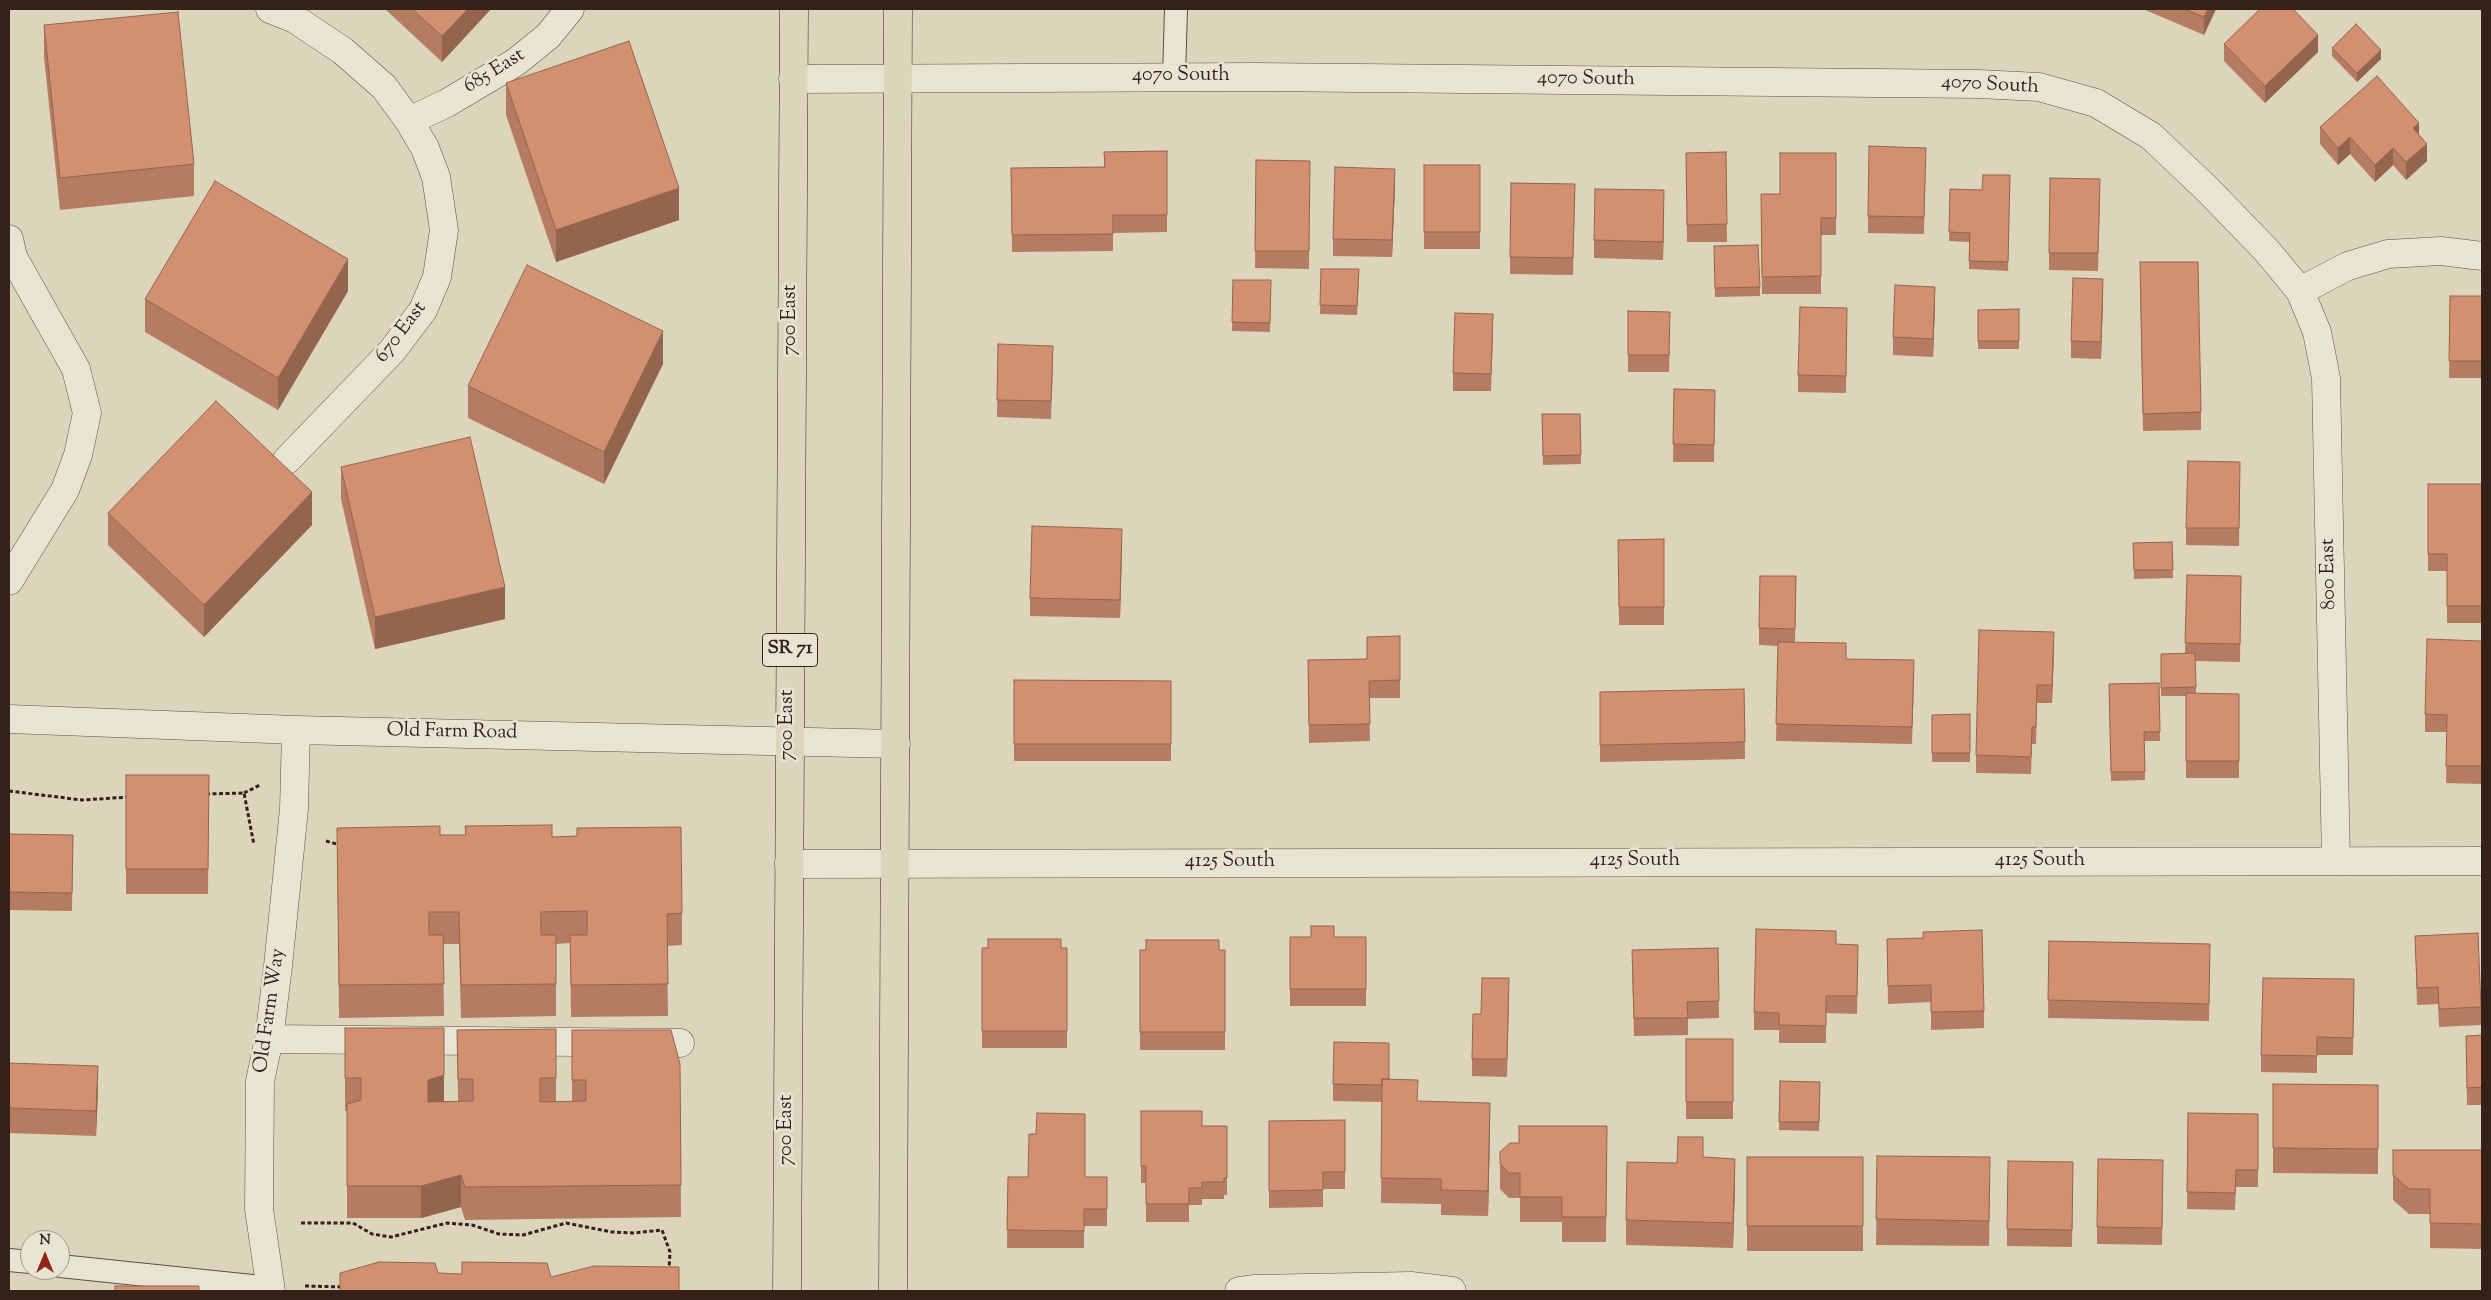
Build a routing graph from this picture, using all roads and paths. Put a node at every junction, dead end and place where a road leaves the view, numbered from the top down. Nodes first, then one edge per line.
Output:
1 (270, 9) edge
2 (570, 9) edge
3 (794, 9) edge
4 (898, 9) edge
5 (1176, 9) edge
6 (1174, 77) junction
7 (898, 78) junction
8 (793, 79) junction
9 (409, 121) junction
10 (9, 239) edge
11 (2482, 256) edge
12 (2300, 291) junction
13 (287, 460) dead end
14 (9, 581) edge
15 (9, 719) edge
16 (296, 730) junction
17 (789, 742) junction
18 (896, 744) junction
19 (9, 791) edge
20 (203, 794) edge
21 (132, 797) edge
22 (326, 841) dead end
23 (346, 848) edge
24 (255, 851) dead end
25 (2336, 861) junction
26 (2482, 861) edge
27 (789, 864) junction
28 (895, 864) junction
29 (269, 1039) junction
30 (680, 1043) dead end
31 (301, 1223) dead end
32 (70, 1267) edge
33 (669, 1272) edge
34 (301, 1286) dead end
35 (346, 1286) edge
36 (271, 1290) edge
37 (787, 1291) edge
38 (893, 1291) edge
39 (1239, 1291) edge
40 (1452, 1291) edge

1 - 9 street, 670 East
2 - 9 street, 685 East
3 - 8 main road, 700 East / SR 71
4 - 7 main road
5 - 6 lane
6 - 7 street, 4070 South
6 - 12 street, 4070 South
7 - 8 street, 4070 South
7 - 18 main road
8 - 17 main road, 700 East / SR 71
9 - 13 street, 670 East
10 - 14 street
11 - 12 street
12 - 25 street, 800 East
15 - 16 street, Old Farm Road
16 - 17 street, Old Farm Road
16 - 29 street, Old Farm Way
17 - 18 street, Old Farm Road
17 - 27 main road, 700 East / SR 71
18 - 28 main road
19 - 21 path
20 - 24 path
22 - 23 path
25 - 26 street, 4125 South
25 - 28 street, 4125 South
27 - 28 street, 4125 South
27 - 37 main road, 700 East / SR 71
28 - 38 main road
29 - 30 street
29 - 36 street, Old Farm Way
31 - 33 path
32 - 36 lane
34 - 35 path
39 - 40 street

